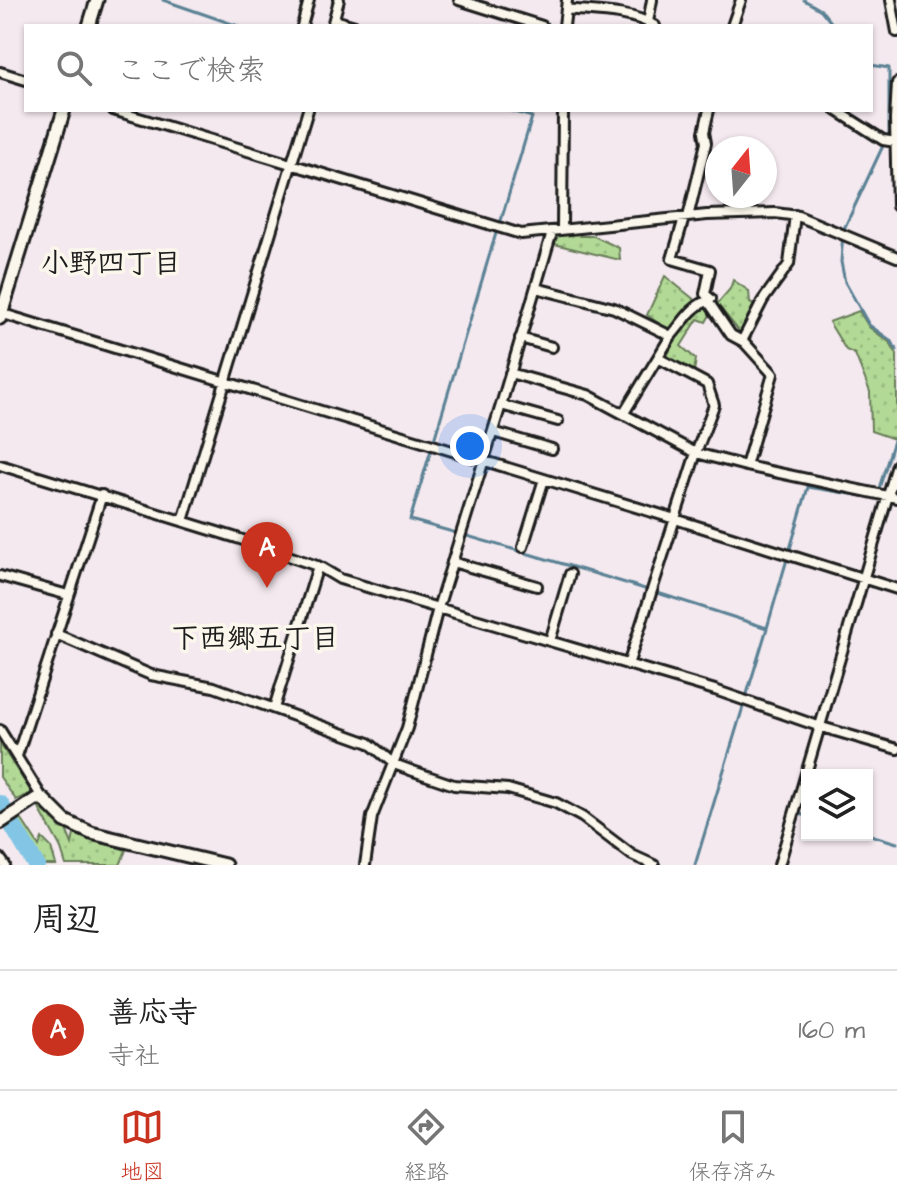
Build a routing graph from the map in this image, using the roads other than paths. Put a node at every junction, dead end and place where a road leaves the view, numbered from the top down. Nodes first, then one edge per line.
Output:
1 (97, 0) edge
2 (309, 0) edge
3 (339, 0) edge
4 (459, 0) edge
5 (652, 0) edge
6 (741, 0) edge
7 (891, 0) edge
8 (566, 4) edge
9 (333, 23) edge
10 (90, 24) edge
11 (303, 24) edge
12 (536, 24) edge
13 (564, 24) edge
14 (651, 24) edge
15 (733, 24) edge
16 (897, 32) edge
17 (0, 72) edge
18 (24, 79) edge
19 (897, 83) edge
20 (63, 112) edge
21 (120, 112) edge
22 (307, 112) edge
23 (563, 112) edge
24 (709, 112) edge
25 (839, 112) edge
26 (896, 142) edge
27 (292, 164) junction
28 (896, 190) edge
29 (897, 206) edge
30 (795, 215) junction
31 (686, 218) junction
32 (562, 229) junction
33 (552, 232) junction
34 (897, 257) edge
35 (536, 288) junction
36 (708, 301) junction
37 (0, 315) edge
38 (671, 336) junction
39 (520, 338) junction
40 (742, 341) junction
41 (552, 347) dead end
42 (658, 358) junction
43 (510, 373) junction
44 (224, 382) junction
45 (501, 405) junction
46 (624, 413) junction
47 (558, 421) dead end
48 (493, 432) junction
49 (552, 449) dead end
50 (696, 453) junction
51 (484, 460) junction
52 (0, 465) edge
53 (897, 465) edge
54 (746, 466) junction
55 (544, 479) junction
56 (102, 495) junction
57 (892, 496) edge
58 (675, 519) junction
59 (183, 521) junction
60 (523, 547) dead end
61 (452, 562) junction
62 (318, 566) junction
63 (570, 574) dead end
64 (0, 576) edge
65 (864, 577) junction
66 (537, 586) dead end
67 (897, 589) edge
68 (68, 595) junction
69 (438, 608) junction
70 (56, 634) junction
71 (550, 641) junction
72 (628, 665) junction
73 (274, 708) junction
74 (818, 726) junction
75 (0, 730) edge
76 (897, 749) edge
77 (17, 756) junction
78 (394, 764) junction
79 (40, 799) junction
80 (0, 823) edge
81 (0, 858) edge
82 (5, 865) edge
83 (225, 865) edge
84 (365, 865) edge
85 (654, 865) edge
86 (779, 865) edge

1 - 10 street
2 - 11 street
3 - 9 street
4 - 12 street
5 - 14 street
6 - 15 street
7 - 16 street
8 - 13 street
8 - 14 street
17 - 18 street
19 - 26 street
20 - 37 street
21 - 27 street
22 - 27 street
23 - 32 street
24 - 31 street
25 - 26 street
26 - 28 street
27 - 33 street
27 - 44 street
28 - 29 street
30 - 31 street
30 - 34 street
30 - 40 street
31 - 32 street
31 - 36 street
32 - 33 street
33 - 35 street
35 - 38 street
35 - 39 street
36 - 38 street
36 - 40 street
37 - 44 street
38 - 42 street
39 - 41 street
39 - 43 street
40 - 54 street
42 - 46 street
42 - 50 street
43 - 45 street
43 - 46 street
44 - 51 street
44 - 59 street
45 - 47 street
45 - 48 street
46 - 50 street
48 - 49 street
48 - 51 street
50 - 54 street
50 - 58 street
51 - 55 street
51 - 61 street
52 - 56 street
53 - 57 street
54 - 57 street
55 - 58 street
55 - 60 street
56 - 59 street
56 - 68 street
57 - 65 street
58 - 65 street
58 - 72 street
59 - 62 street
61 - 66 street
61 - 69 street
62 - 69 street
62 - 73 street
63 - 71 street
64 - 68 street
65 - 67 street
65 - 74 street
68 - 70 street
69 - 71 street
69 - 78 street
70 - 73 street
70 - 77 street
71 - 72 street
72 - 74 street
73 - 78 street
74 - 76 street
74 - 86 street
75 - 77 street
77 - 79 street
78 - 84 street
78 - 85 street
79 - 80 street
79 - 83 street
81 - 82 street

